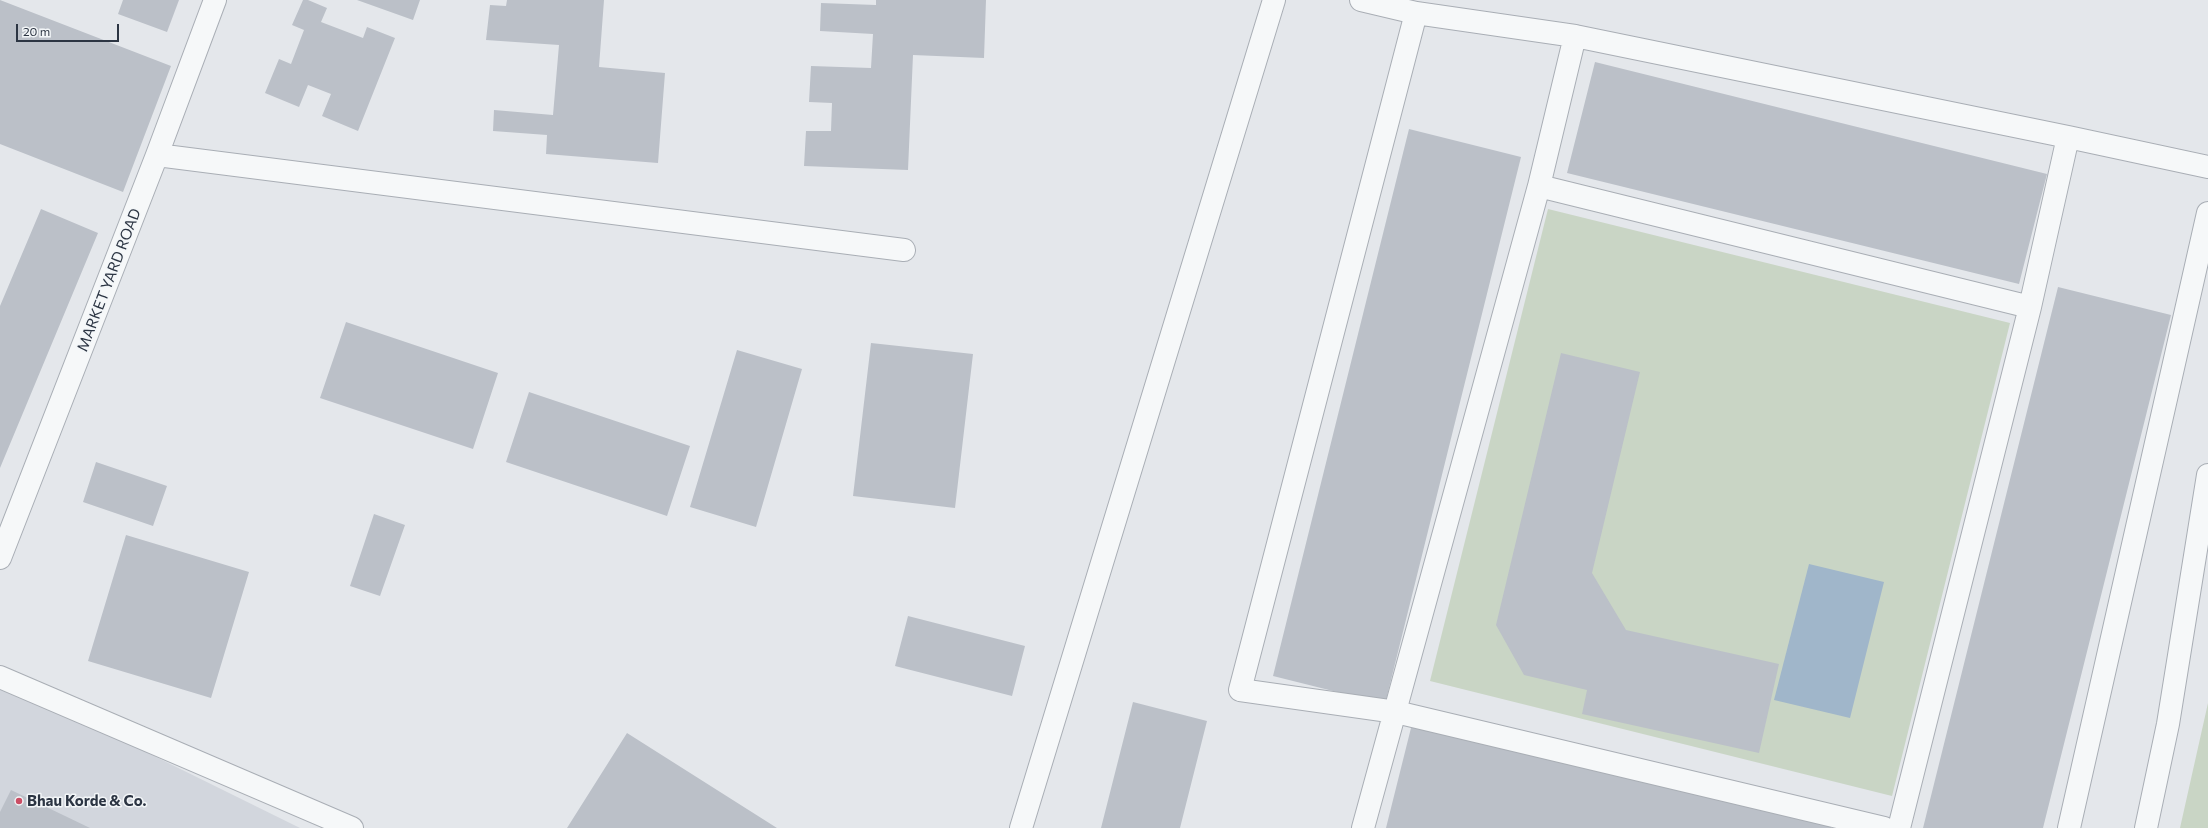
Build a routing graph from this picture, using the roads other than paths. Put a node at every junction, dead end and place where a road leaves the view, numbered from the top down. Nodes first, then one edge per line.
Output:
1 (215, 0) edge
2 (1274, 0) edge
3 (1361, 0) edge
4 (1416, 13) junction
5 (1575, 36) junction
6 (2068, 137) junction
7 (157, 155) junction
8 (2208, 167) edge
9 (1538, 186) junction
10 (2208, 213) edge
11 (904, 250) dead end
12 (2030, 307) junction
13 (2208, 475) edge
14 (0, 558) edge
15 (0, 677) edge
16 (1396, 712) junction
17 (352, 828) edge
18 (1021, 828) edge
19 (1363, 828) edge
20 (1884, 828) edge
21 (1899, 828) edge
22 (2069, 828) edge
23 (2146, 828) edge

1 - 7 street, MARKET YARD ROAD
2 - 18 street
3 - 4 street
4 - 5 street
4 - 16 street
5 - 6 street
5 - 9 street
6 - 8 street
6 - 12 street
7 - 11 street
7 - 14 street, MARKET YARD ROAD
9 - 12 street
9 - 16 street
10 - 22 street
12 - 21 street
13 - 23 street
15 - 17 street
16 - 19 street
16 - 20 street

